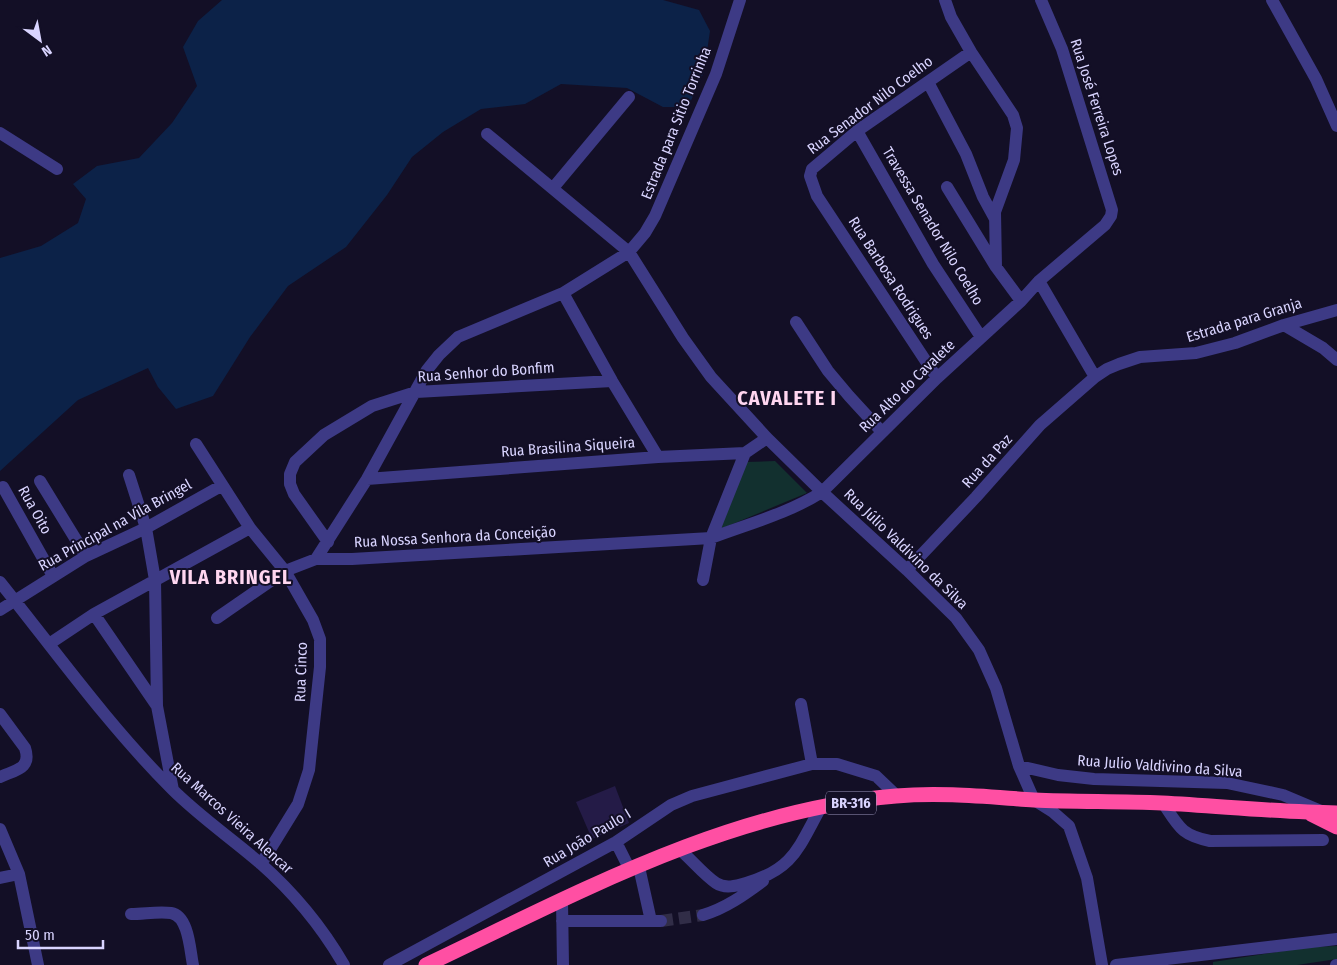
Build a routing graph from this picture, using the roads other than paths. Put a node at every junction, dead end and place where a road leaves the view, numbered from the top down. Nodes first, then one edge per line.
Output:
1 (740, 0) edge
2 (1041, 0) edge
3 (1272, 0) edge
4 (946, 3) edge
5 (971, 52) junction
6 (928, 82) junction
7 (629, 97) dead end
8 (1337, 126) edge
9 (858, 131) junction
10 (0, 133) edge
11 (487, 134) dead end
12 (57, 170) dead end
13 (947, 187) dead end
14 (553, 188) junction
15 (817, 196) joint
16 (995, 219) junction
17 (1105, 225) joint
18 (629, 252) junction
19 (996, 267) junction
20 (1039, 281) junction
21 (563, 293) junction
22 (1021, 301) junction
23 (1337, 310) edge
24 (796, 322) dead end
25 (1284, 325) junction
26 (981, 337) junction
27 (1337, 360) edge
28 (1095, 377) junction
29 (937, 378) junction
30 (612, 381) junction
31 (416, 392) junction
32 (882, 432) junction
33 (767, 438) junction
34 (196, 444) dead end
35 (745, 453) junction
36 (658, 457) junction
37 (129, 475) dead end
38 (367, 479) junction
39 (40, 481) dead end
40 (221, 486) junction
41 (3, 487) dead end
42 (822, 492) junction
43 (146, 528) junction
44 (250, 528) junction
45 (711, 538) junction
46 (328, 542) junction
47 (86, 556) junction
48 (316, 560) junction
49 (907, 570) junction
50 (285, 571) junction
51 (54, 576) junction
52 (155, 580) junction
53 (703, 580) dead end
54 (0, 582) edge
55 (15, 601) junction
56 (0, 610) edge
57 (94, 614) junction
58 (216, 618) dead end
59 (48, 644) junction
60 (801, 704) dead end
61 (157, 706) junction
62 (0, 714) edge
63 (812, 764) junction
64 (1020, 766) junction
65 (0, 777) edge
66 (173, 790) junction
67 (897, 796) junction
68 (1034, 800) junction
69 (1163, 803) junction
70 (820, 807) junction
71 (1307, 812) junction
72 (1331, 813) edge
73 (1337, 827) edge
74 (0, 829) edge
75 (1323, 840) dead end
76 (616, 842) junction
77 (680, 849) junction
78 (261, 864) junction
79 (634, 869) junction
80 (780, 869) junction
81 (19, 874) junction
82 (0, 878) edge
83 (562, 901) junction
84 (131, 914) dead end
85 (703, 915) tunnel mouth
86 (562, 921) junction
87 (1337, 938) edge
88 (1207, 960) edge
89 (1140, 963) edge
90 (38, 965) edge
91 (193, 965) edge
92 (344, 965) edge
93 (389, 965) edge
94 (426, 965) edge
95 (564, 965) edge
96 (1102, 965) edge
97 (1116, 965) edge

1 - 18 street, Estrada para Sitio Torrinha
2 - 17 street, Rua José Ferreira Lopes
3 - 8 street
4 - 5 street
5 - 6 street, Rua Senador Nilo Coelho
5 - 16 street
6 - 9 street, Rua Senador Nilo Coelho
6 - 16 street
7 - 14 street
9 - 15 street, Rua Senador Nilo Coelho
9 - 26 street, Travessa Senador Nilo Coelho
10 - 12 street
11 - 14 street, Rua Júlio Valdivino da Silva
13 - 19 street
14 - 18 street, Rua Júlio Valdivino da Silva
15 - 29 street, Rua Barbosa Rodrigues
16 - 19 street
17 - 20 street, Rua Alto do Cavalete
18 - 21 street, Estrada para Sitio Torrinha
18 - 33 street, Rua Júlio Valdivino da Silva
19 - 22 street
20 - 22 street, Rua Alto do Cavalete
20 - 28 street
21 - 30 street
21 - 31 street, Estrada para Sitio Torrinha
22 - 26 street, Rua Alto do Cavalete
23 - 25 street, Estrada para Granja
24 - 32 street
25 - 27 street
25 - 28 street, Estrada para Granja
26 - 29 street, Rua Alto do Cavalete
28 - 49 street, Rua da Paz
29 - 32 street, Rua Alto do Cavalete
30 - 31 street, Rua Senhor do Bonfim
30 - 36 street
31 - 38 street, Estrada para Sitio Torrinha
31 - 46 street, Rua Senhor do Bonfim
32 - 42 street, Rua Alto do Cavalete
33 - 35 street
33 - 42 street, Rua Júlio Valdivino da Silva
34 - 40 street, Rua Cinco
35 - 36 street, Rua Brasilina Siqueira
35 - 45 street
36 - 38 street, Rua Brasilina Siqueira
37 - 43 street
38 - 46 street, Estrada para Sitio Torrinha
39 - 47 street
40 - 43 street, Rua Principal na Vila Bringel
40 - 44 street, Rua Cinco
41 - 51 street, Rua Oito
42 - 45 street, Rua Alto do Cavalete
42 - 49 street, Rua Júlio Valdivino da Silva
43 - 47 street, Rua Principal na Vila Bringel
43 - 52 street
44 - 50 street, Rua Cinco
44 - 52 street
45 - 48 street, Rua Nossa Senhora da Conceição
45 - 53 street
46 - 48 street, Estrada para Sitio Torrinha
47 - 51 street, Rua Principal na Vila Bringel
48 - 50 street, Rua Nossa Senhora da Conceição
49 - 64 street, Rua Júlio Valdivino da Silva
50 - 58 street, Rua Nossa Senhora da Conceição
50 - 78 street, Rua Cinco
51 - 55 street, Rua Principal na Vila Bringel
52 - 57 street
52 - 61 street
54 - 55 street, Rua Marcos Vieira Alencar
55 - 56 street, Rua Principal na Vila Bringel
55 - 59 street, Rua Marcos Vieira Alencar
57 - 59 street
57 - 61 street
59 - 66 street, Rua Marcos Vieira Alencar
60 - 63 street
61 - 66 street
62 - 65 street
63 - 67 street, Rua João Paulo I
63 - 76 street, Rua João Paulo I
64 - 68 street, Rua Júlio Valdivino da Silva
64 - 72 street, Rua Julio Valdivino da Silva
66 - 78 street, Rua Marcos Vieira Alencar
67 - 68 highway, BR-316
67 - 70 highway, BR-316
68 - 69 highway, BR-316
68 - 96 street
69 - 71 highway, BR-316
69 - 75 street
70 - 77 highway, BR-316
70 - 80 street
71 - 72 highway, BR-316
71 - 73 highway
74 - 81 street
76 - 79 street
76 - 93 street, Rua João Paulo I
77 - 79 highway, BR-316
77 - 80 street
78 - 92 street, Rua Marcos Vieira Alencar
79 - 83 highway, BR-316
79 - 86 street
80 - 85 street
81 - 82 street
81 - 90 street
83 - 86 street
83 - 94 highway, BR-316
84 - 91 street
86 - 95 street
87 - 88 street
88 - 89 street
89 - 97 street

